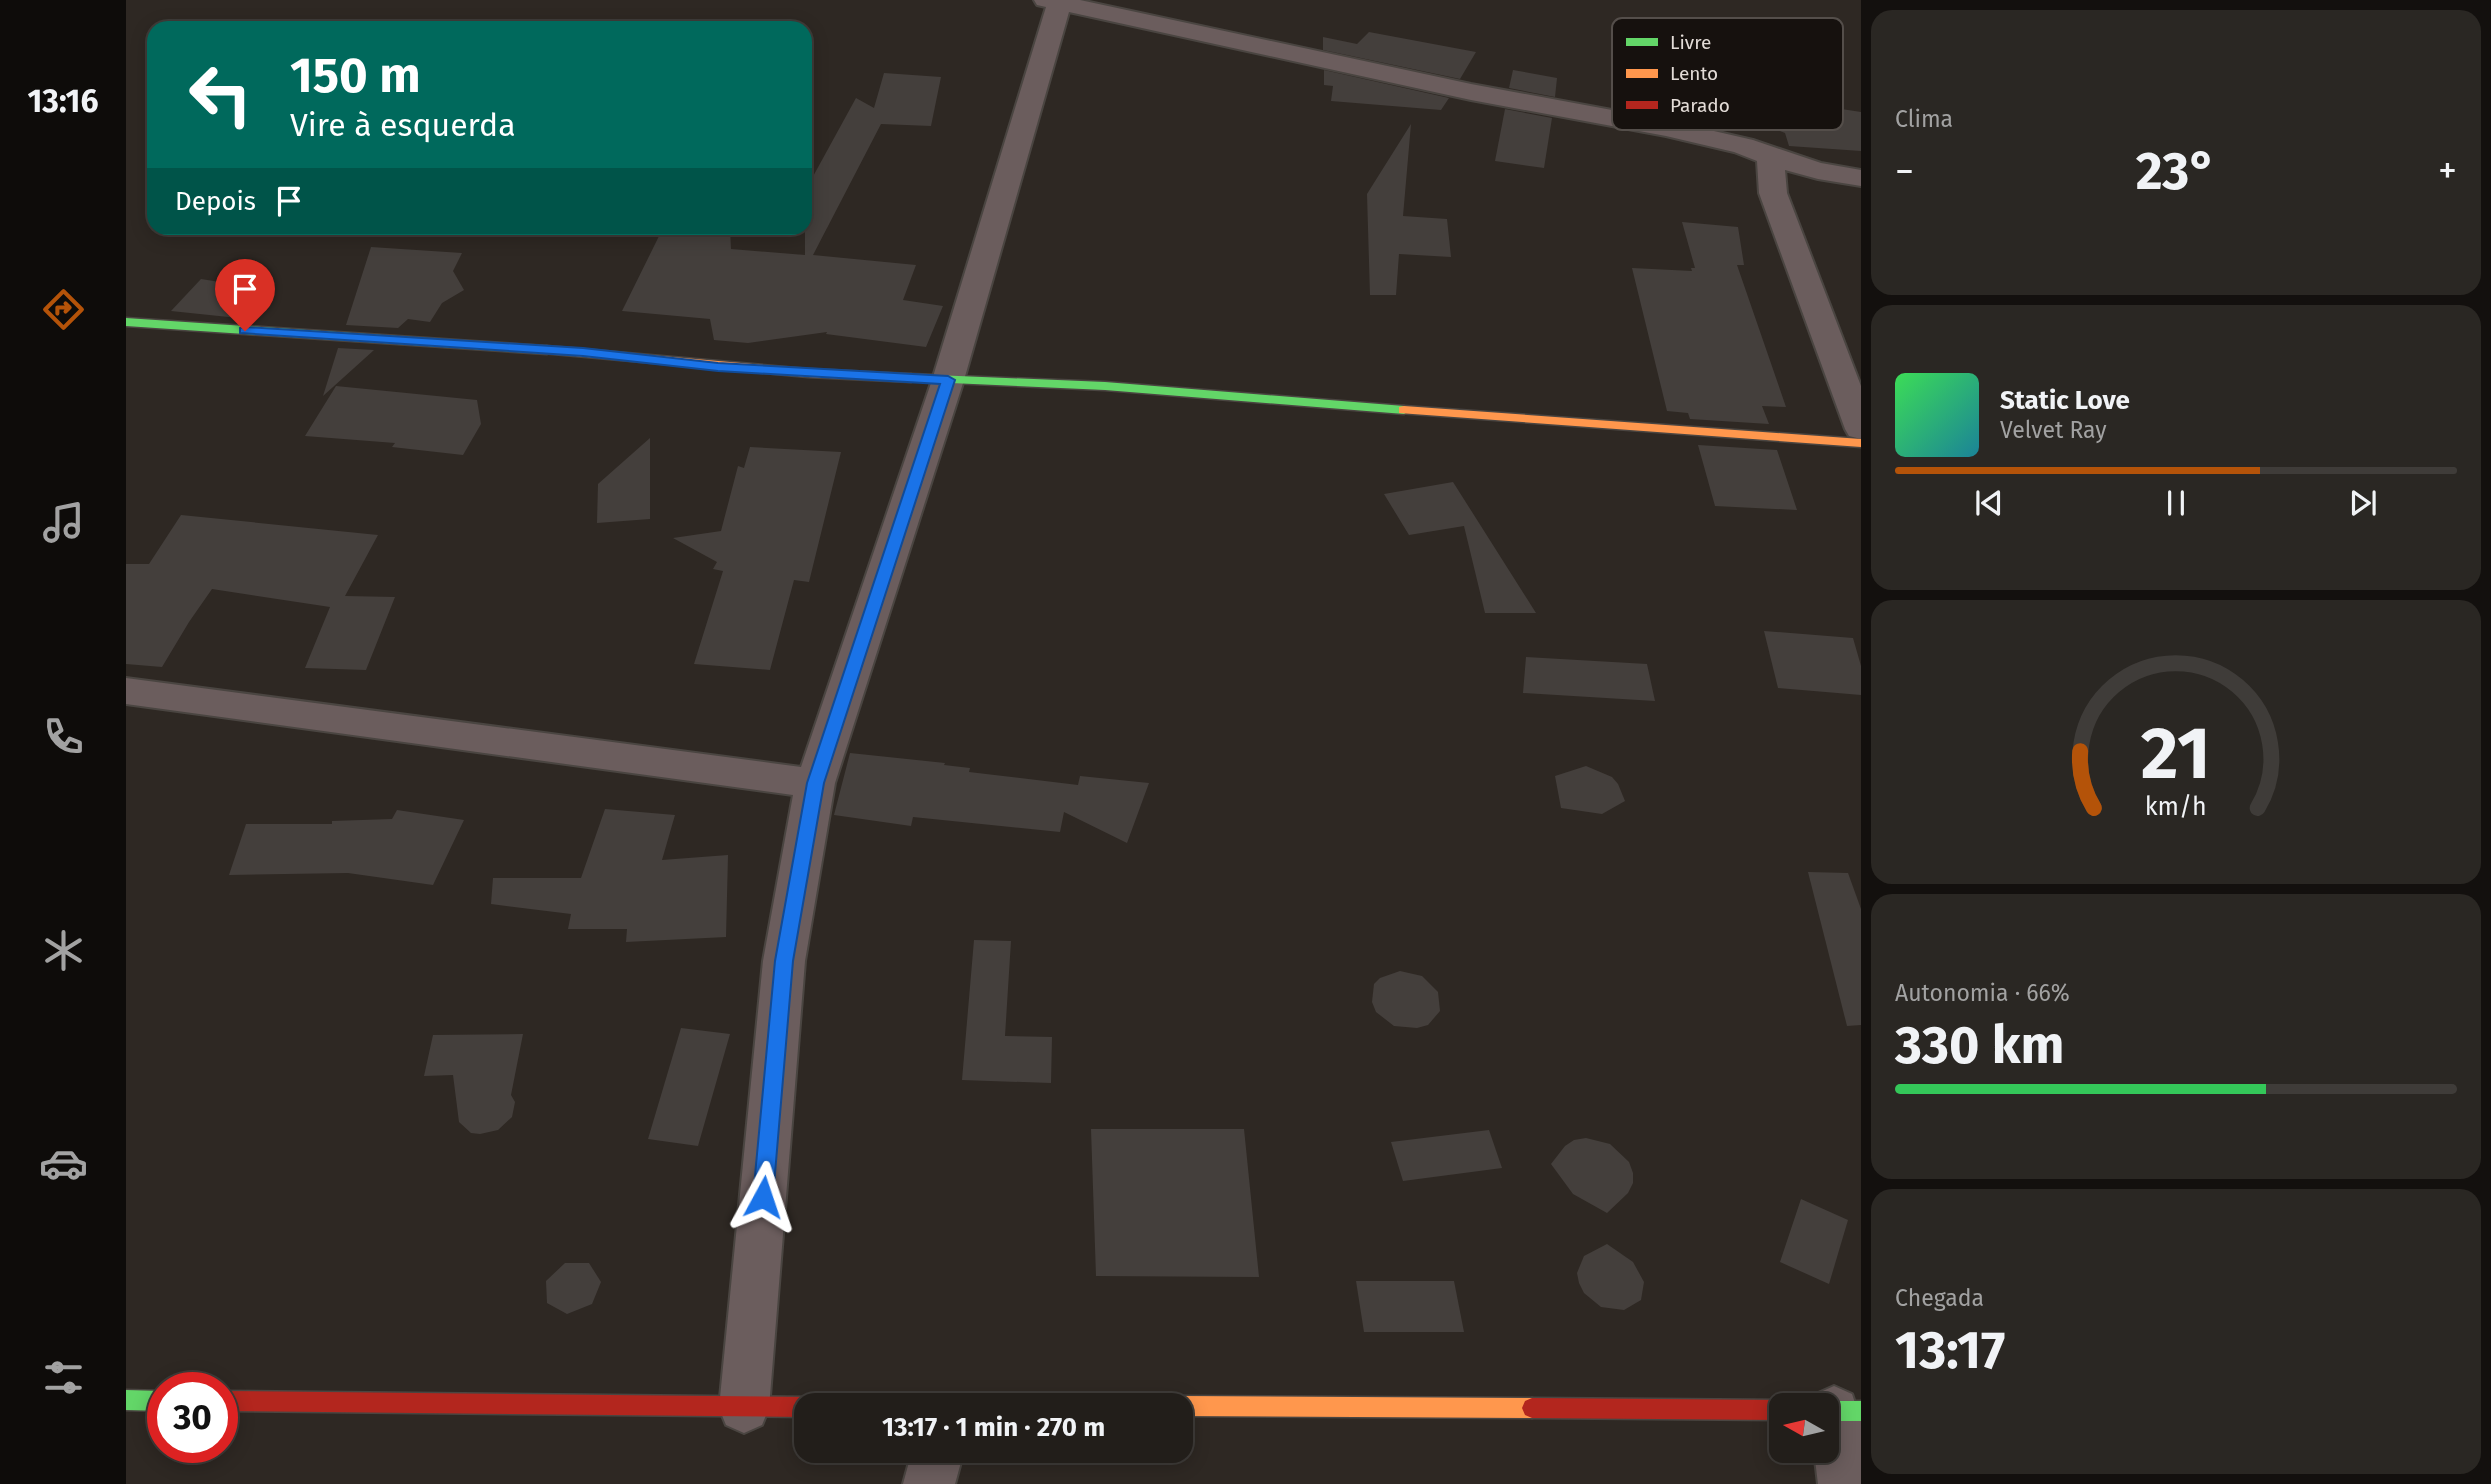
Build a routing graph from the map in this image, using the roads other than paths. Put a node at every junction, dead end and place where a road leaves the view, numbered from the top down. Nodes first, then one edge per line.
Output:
1 (1054, 1) edge
2 (1612, 118) edge
3 (1675, 130) edge
4 (1770, 157) junction
5 (1861, 178) edge
6 (126, 322) edge
7 (948, 380) junction
8 (1861, 429) edge
9 (1861, 443) edge
10 (126, 691) edge
11 (816, 783) junction
12 (126, 1400) edge
13 (147, 1401) edge
14 (238, 1401) edge
15 (1193, 1406) edge
16 (794, 1407) edge
17 (744, 1408) junction
18 (1769, 1410) edge
19 (1841, 1411) edge
20 (935, 1463) edge
21 (929, 1484) edge
22 (1844, 1484) edge

1 - 2 street
1 - 7 street
3 - 4 street
4 - 5 street
4 - 8 street
6 - 7 street
7 - 9 street
7 - 11 street
10 - 11 street
11 - 17 street
12 - 13 street
14 - 17 street
15 - 18 street
16 - 17 street
19 - 22 street
20 - 21 street

